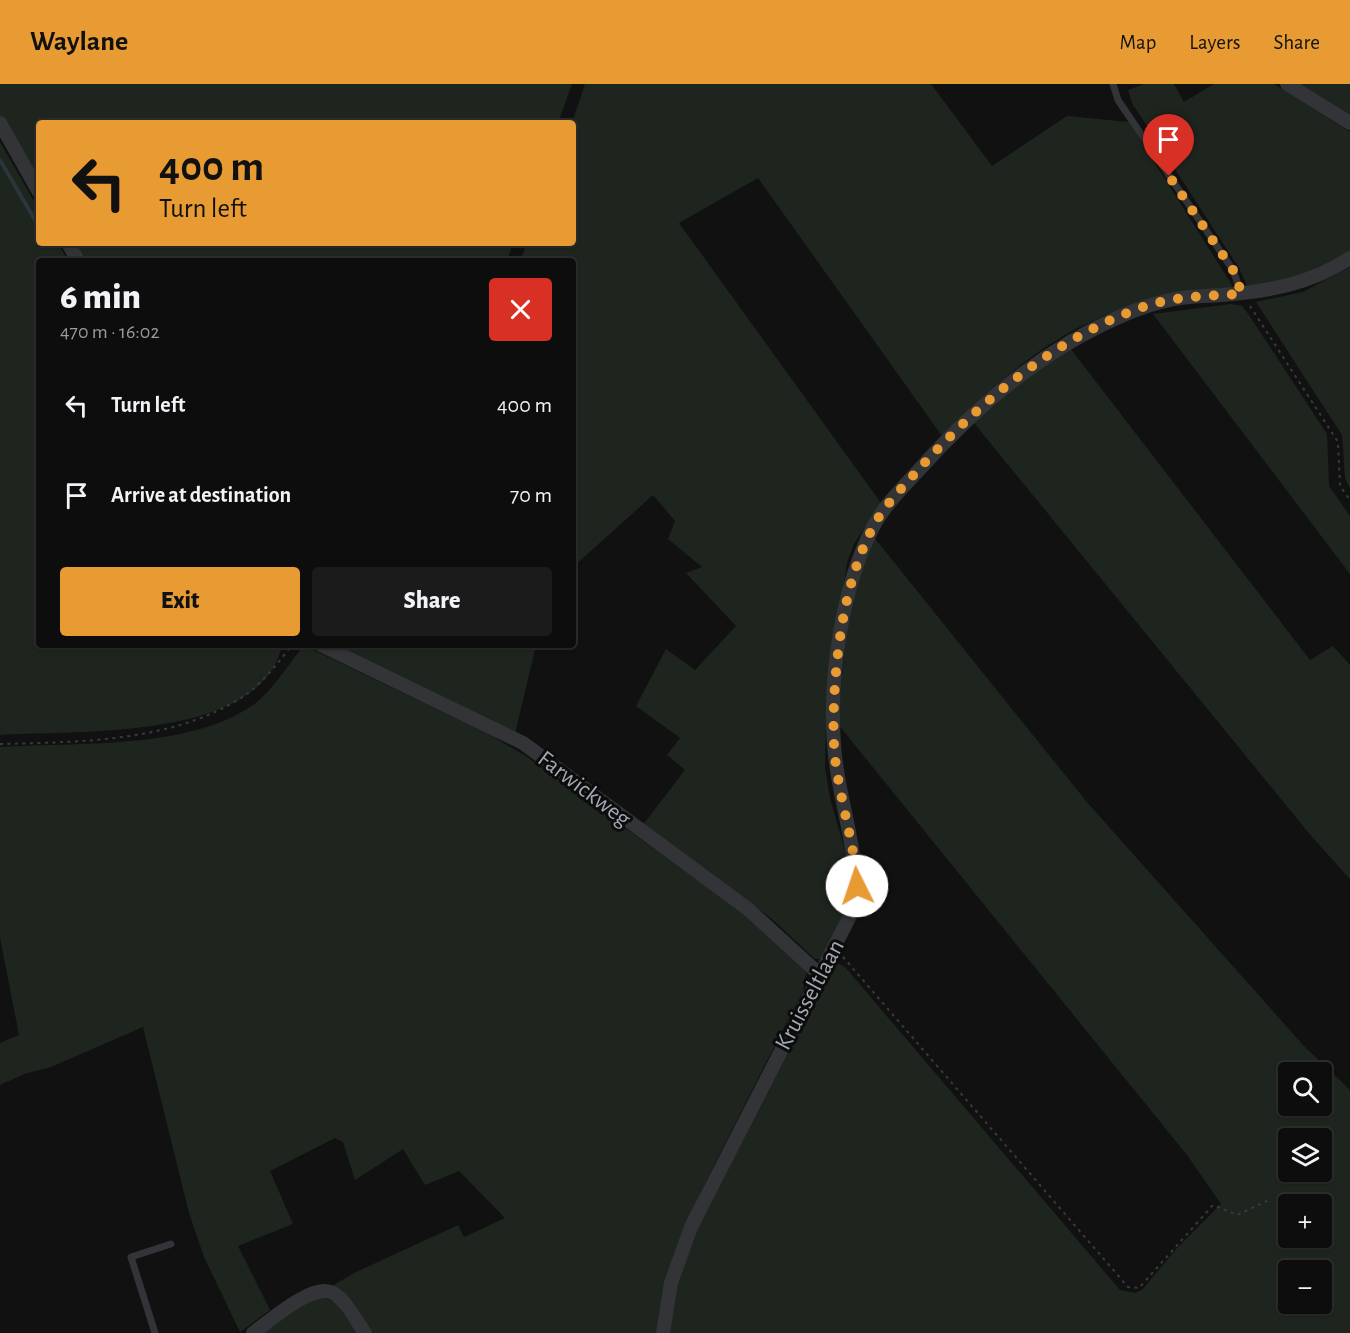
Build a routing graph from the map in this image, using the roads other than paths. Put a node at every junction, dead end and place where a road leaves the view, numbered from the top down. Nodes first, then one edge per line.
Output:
1 (1113, 84) edge
2 (1287, 84) edge
3 (0, 123) edge
4 (1350, 123) edge
5 (36, 187) edge
6 (1350, 258) edge
7 (1242, 294) junction
8 (327, 648) edge
9 (819, 974) junction
10 (171, 1244) dead end
11 (155, 1333) edge
12 (253, 1333) edge
13 (365, 1333) edge
14 (663, 1333) edge

1 - 7 lane
2 - 4 street
3 - 5 street
6 - 7 street, Kruisseltlaan
7 - 9 street, Kruisseltlaan
8 - 9 street, Farwickweg
9 - 14 street, Kruisseltlaan
10 - 11 lane
12 - 13 street

